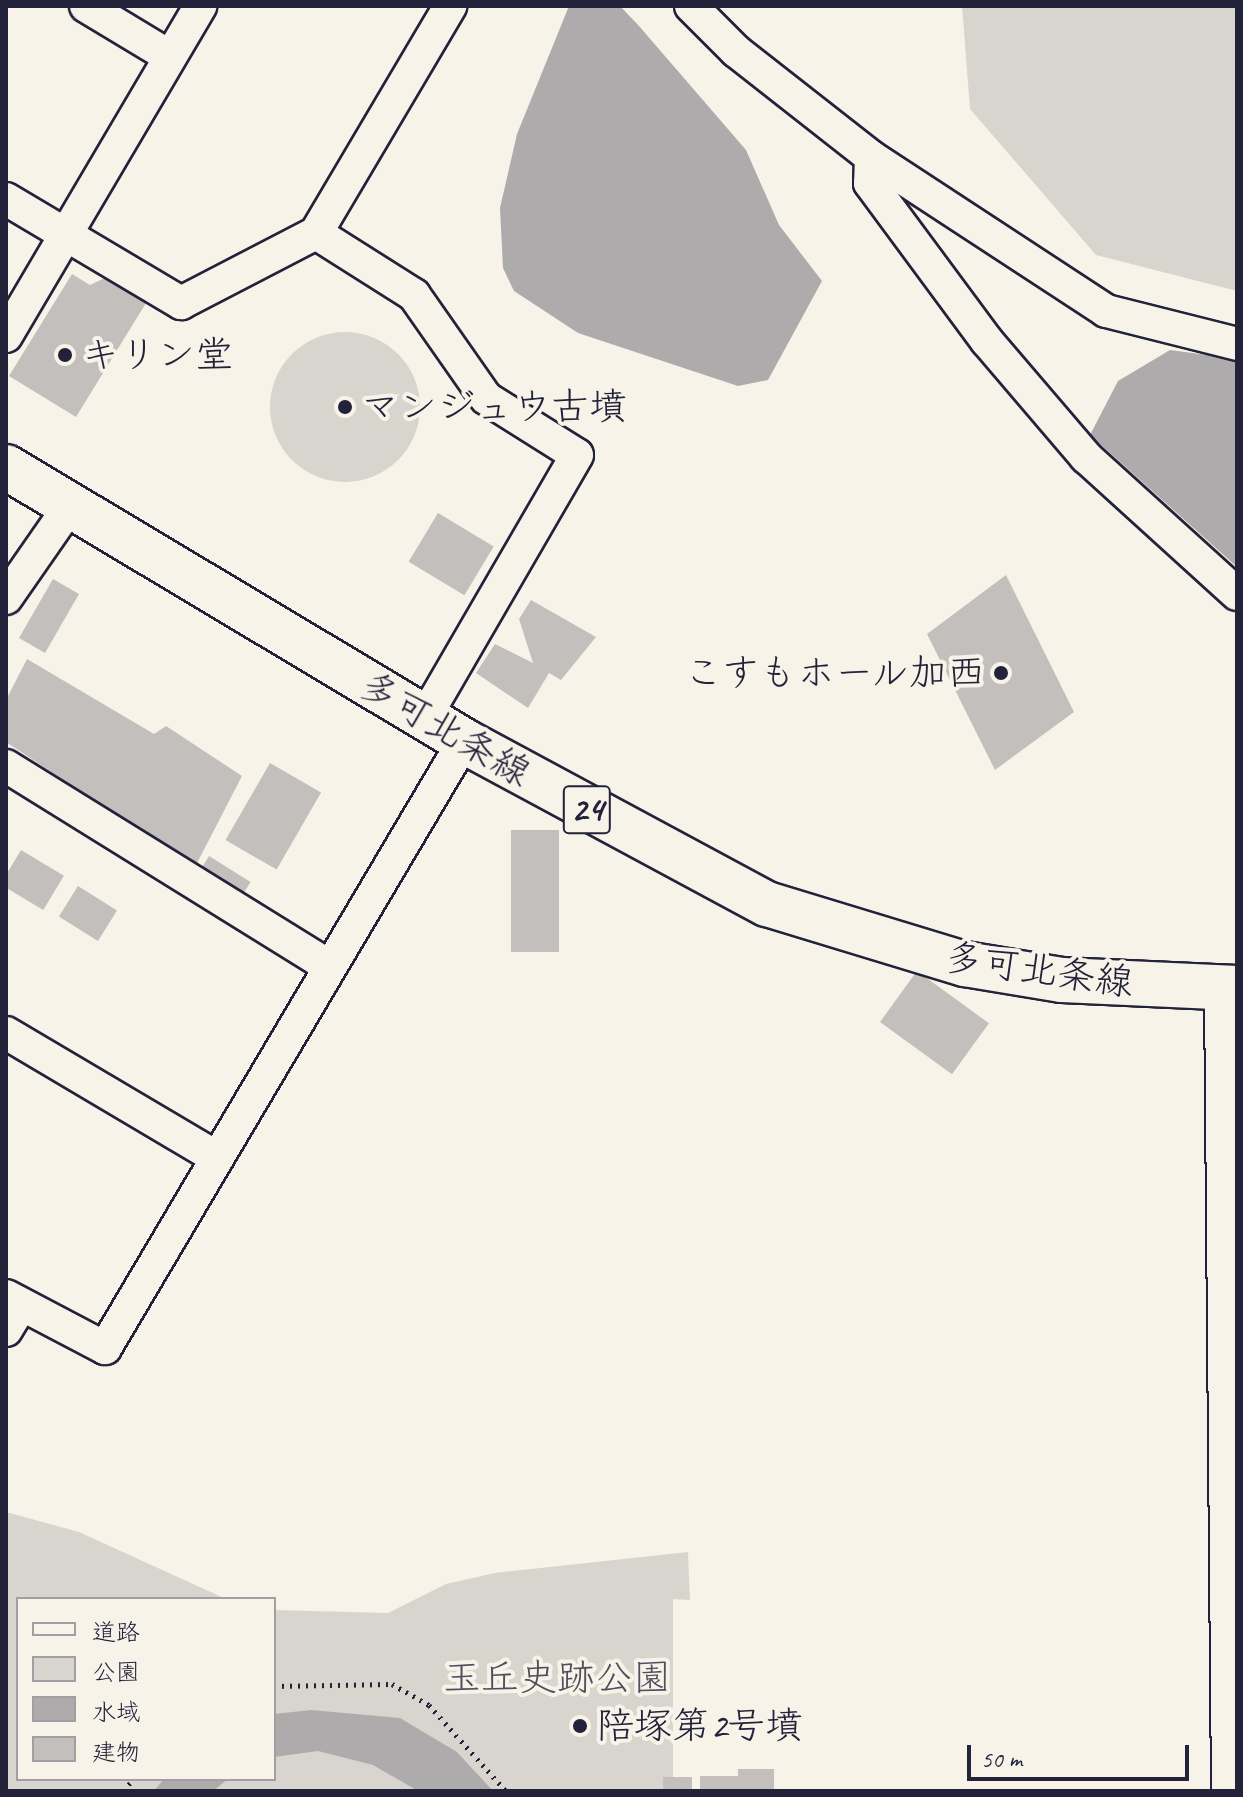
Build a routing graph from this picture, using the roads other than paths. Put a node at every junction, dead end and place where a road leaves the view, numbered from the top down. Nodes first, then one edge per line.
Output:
1 (86, 6) edge
2 (200, 6) edge
3 (450, 6) edge
4 (691, 6) edge
5 (169, 56) junction
6 (871, 157) junction
7 (6, 199) edge
8 (316, 233) junction
9 (67, 235) junction
10 (6, 336) edge
11 (1237, 344) edge
12 (6, 467) edge
13 (70, 506) junction
14 (1237, 594) edge
15 (6, 598) edge
16 (425, 717) junction
17 (464, 741) junction
18 (6, 766) edge
19 (330, 967) junction
20 (1232, 988) edge
21 (6, 1033) edge
22 (217, 1158) junction
23 (11, 1311) edge
24 (1234, 1791) edge

1 - 5 street
2 - 5 street
3 - 8 street
4 - 6 street
5 - 9 street
6 - 11 street
6 - 14 street
7 - 9 street
8 - 9 street
8 - 16 street
9 - 10 street
12 - 13 main road, 多可北条線 / 24
13 - 15 street
13 - 16 main road, 多可北条線 / 24
16 - 17 main road, 多可北条線 / 24
17 - 19 street
17 - 20 main road, 多可北条線 / 24
18 - 19 street
19 - 22 street
20 - 24 main road
21 - 22 street
22 - 23 street

